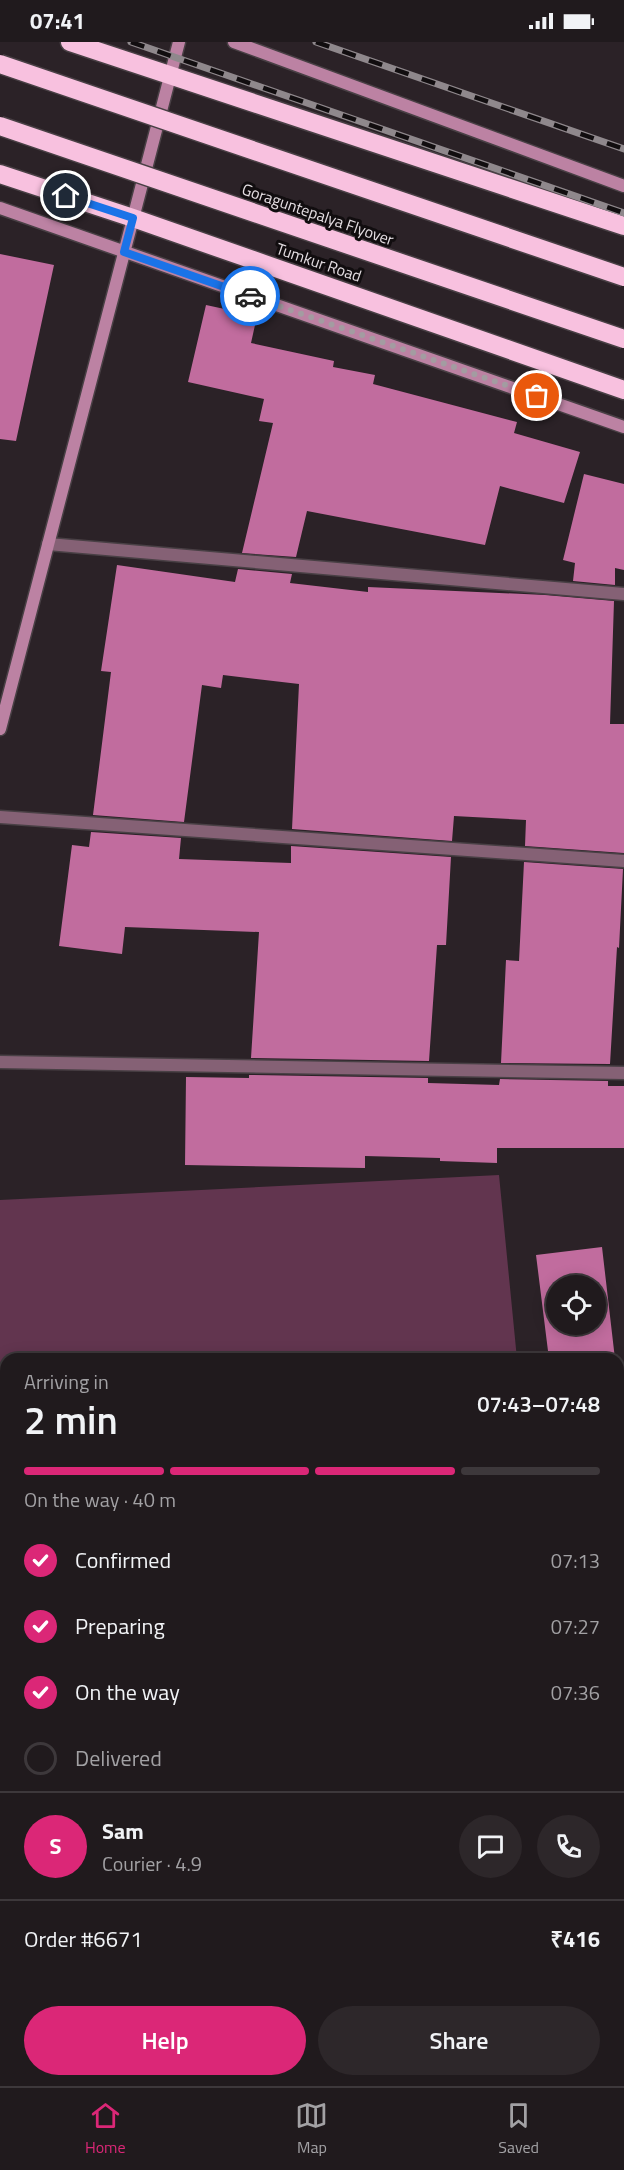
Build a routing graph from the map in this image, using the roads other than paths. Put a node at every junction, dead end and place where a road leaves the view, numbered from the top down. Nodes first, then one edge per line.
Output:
1 (70, 42) edge
2 (179, 42) edge
3 (234, 42) edge
4 (0, 64) edge
5 (169, 76) junction
6 (0, 126) edge
7 (0, 174) edge
8 (624, 186) edge
9 (0, 208) edge
10 (133, 218) junction
11 (624, 226) edge
12 (124, 252) junction
13 (624, 277) edge
14 (624, 339) edge
15 (624, 390) edge
16 (624, 427) edge
17 (48, 544) junction
18 (624, 594) edge
19 (0, 729) edge
20 (0, 817) edge
21 (624, 861) edge
22 (0, 1062) edge
23 (624, 1073) edge

1 - 5 highway
2 - 5 street
3 - 8 street
4 - 13 highway, bridge
5 - 10 street
5 - 11 highway
6 - 14 highway, Goraguntepalya Flyover, bridge
7 - 10 highway, Tumkur Road
9 - 12 street
10 - 12 street
10 - 15 highway, Tumkur Road
12 - 16 street
12 - 17 street
17 - 18 street
17 - 19 street
20 - 21 street
22 - 23 street

